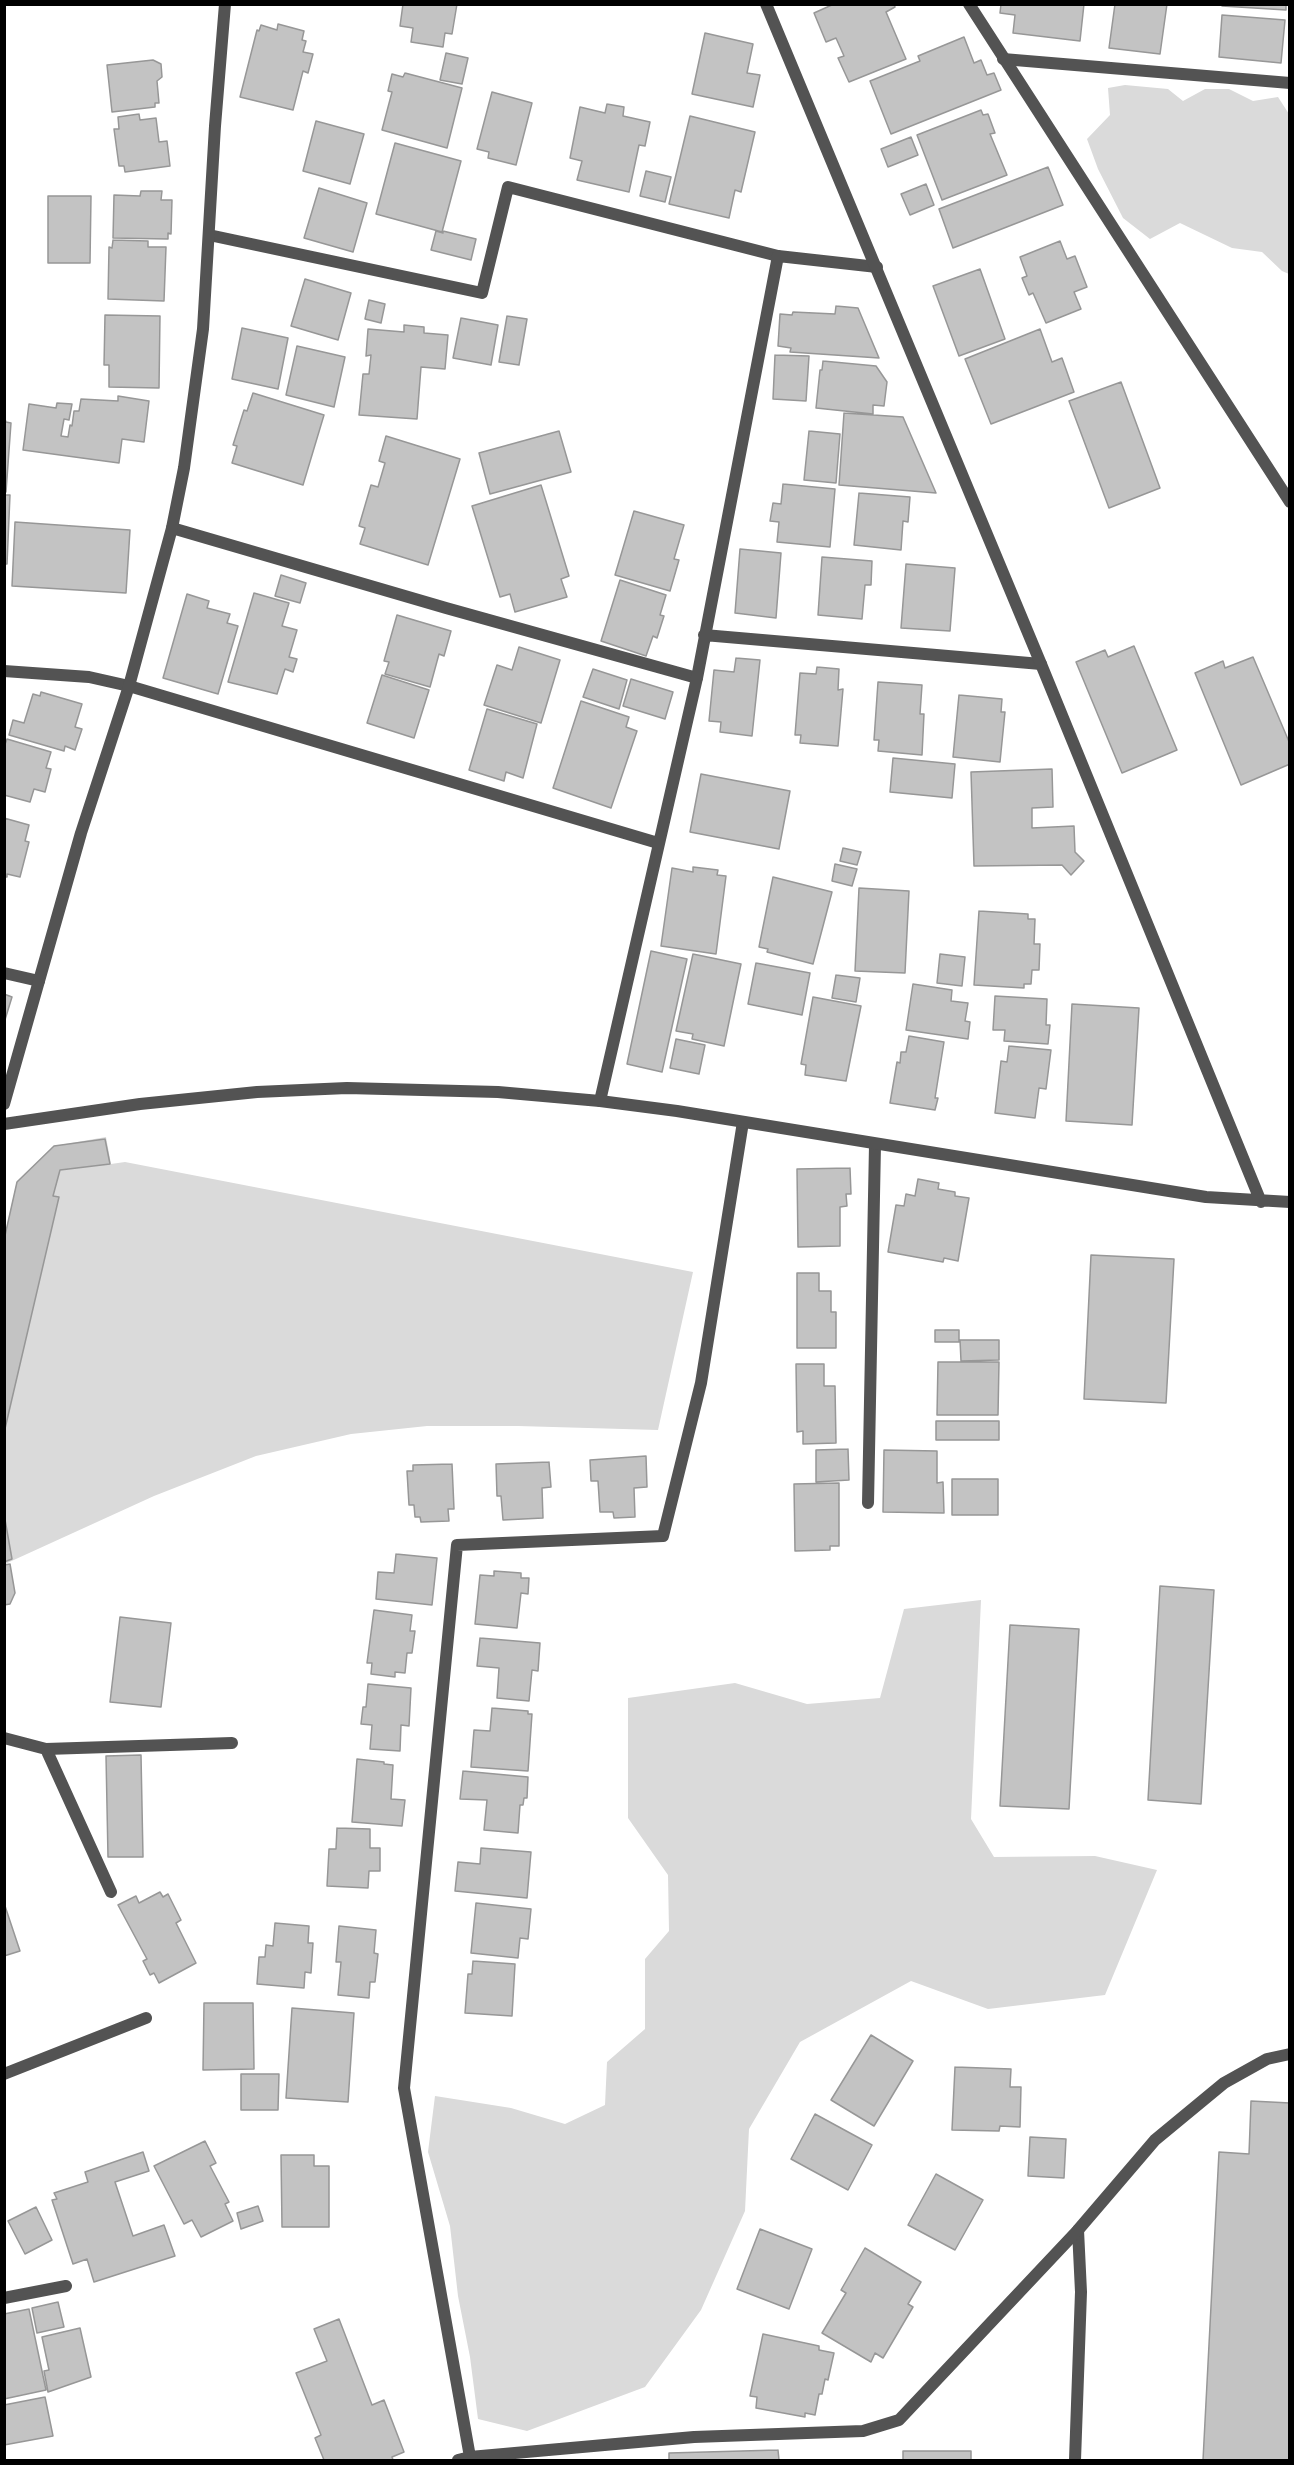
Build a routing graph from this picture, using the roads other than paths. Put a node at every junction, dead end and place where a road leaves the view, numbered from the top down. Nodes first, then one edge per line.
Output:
1 (225, 4) edge
2 (766, 4) edge
3 (969, 4) edge
4 (1003, 59) junction
5 (1290, 83) edge
6 (209, 235) junction
7 (778, 256) junction
8 (877, 267) junction
9 (1290, 502) edge
10 (172, 528) junction
11 (704, 634) junction
12 (1041, 664) junction
13 (4, 671) edge
14 (697, 678) junction
15 (129, 686) junction
16 (658, 843) junction
17 (4, 973) edge
18 (39, 981) junction
19 (600, 1101) junction
20 (4, 1104) edge
21 (743, 1122) junction
22 (4, 1124) edge
23 (875, 1145) junction
24 (1261, 1202) junction
25 (1290, 1202) edge
26 (868, 1503) dead end
27 (4, 1738) edge
28 (232, 1743) dead end
29 (46, 1749) junction
30 (111, 1892) dead end
31 (146, 2018) dead end
32 (1290, 2054) edge
33 (4, 2073) edge
34 (1078, 2230) junction
35 (66, 2286) dead end
36 (4, 2298) edge
37 (464, 2459) edge
38 (1076, 2460) edge

1 - 6 street
2 - 8 street
3 - 4 street
4 - 5 street
4 - 9 street
6 - 7 street
6 - 10 street
7 - 8 street
7 - 11 street
8 - 12 street
10 - 14 street
10 - 15 street
11 - 12 street
11 - 14 street
12 - 24 street
13 - 15 street
14 - 16 street
15 - 16 street
15 - 18 street
16 - 19 street
17 - 18 street
18 - 20 street
19 - 21 street
19 - 22 street
21 - 23 street
21 - 37 street
23 - 24 street
23 - 26 street
24 - 25 street
27 - 29 street
28 - 29 street
29 - 30 street
31 - 33 street
32 - 34 street
34 - 37 street
34 - 38 street
35 - 36 street

